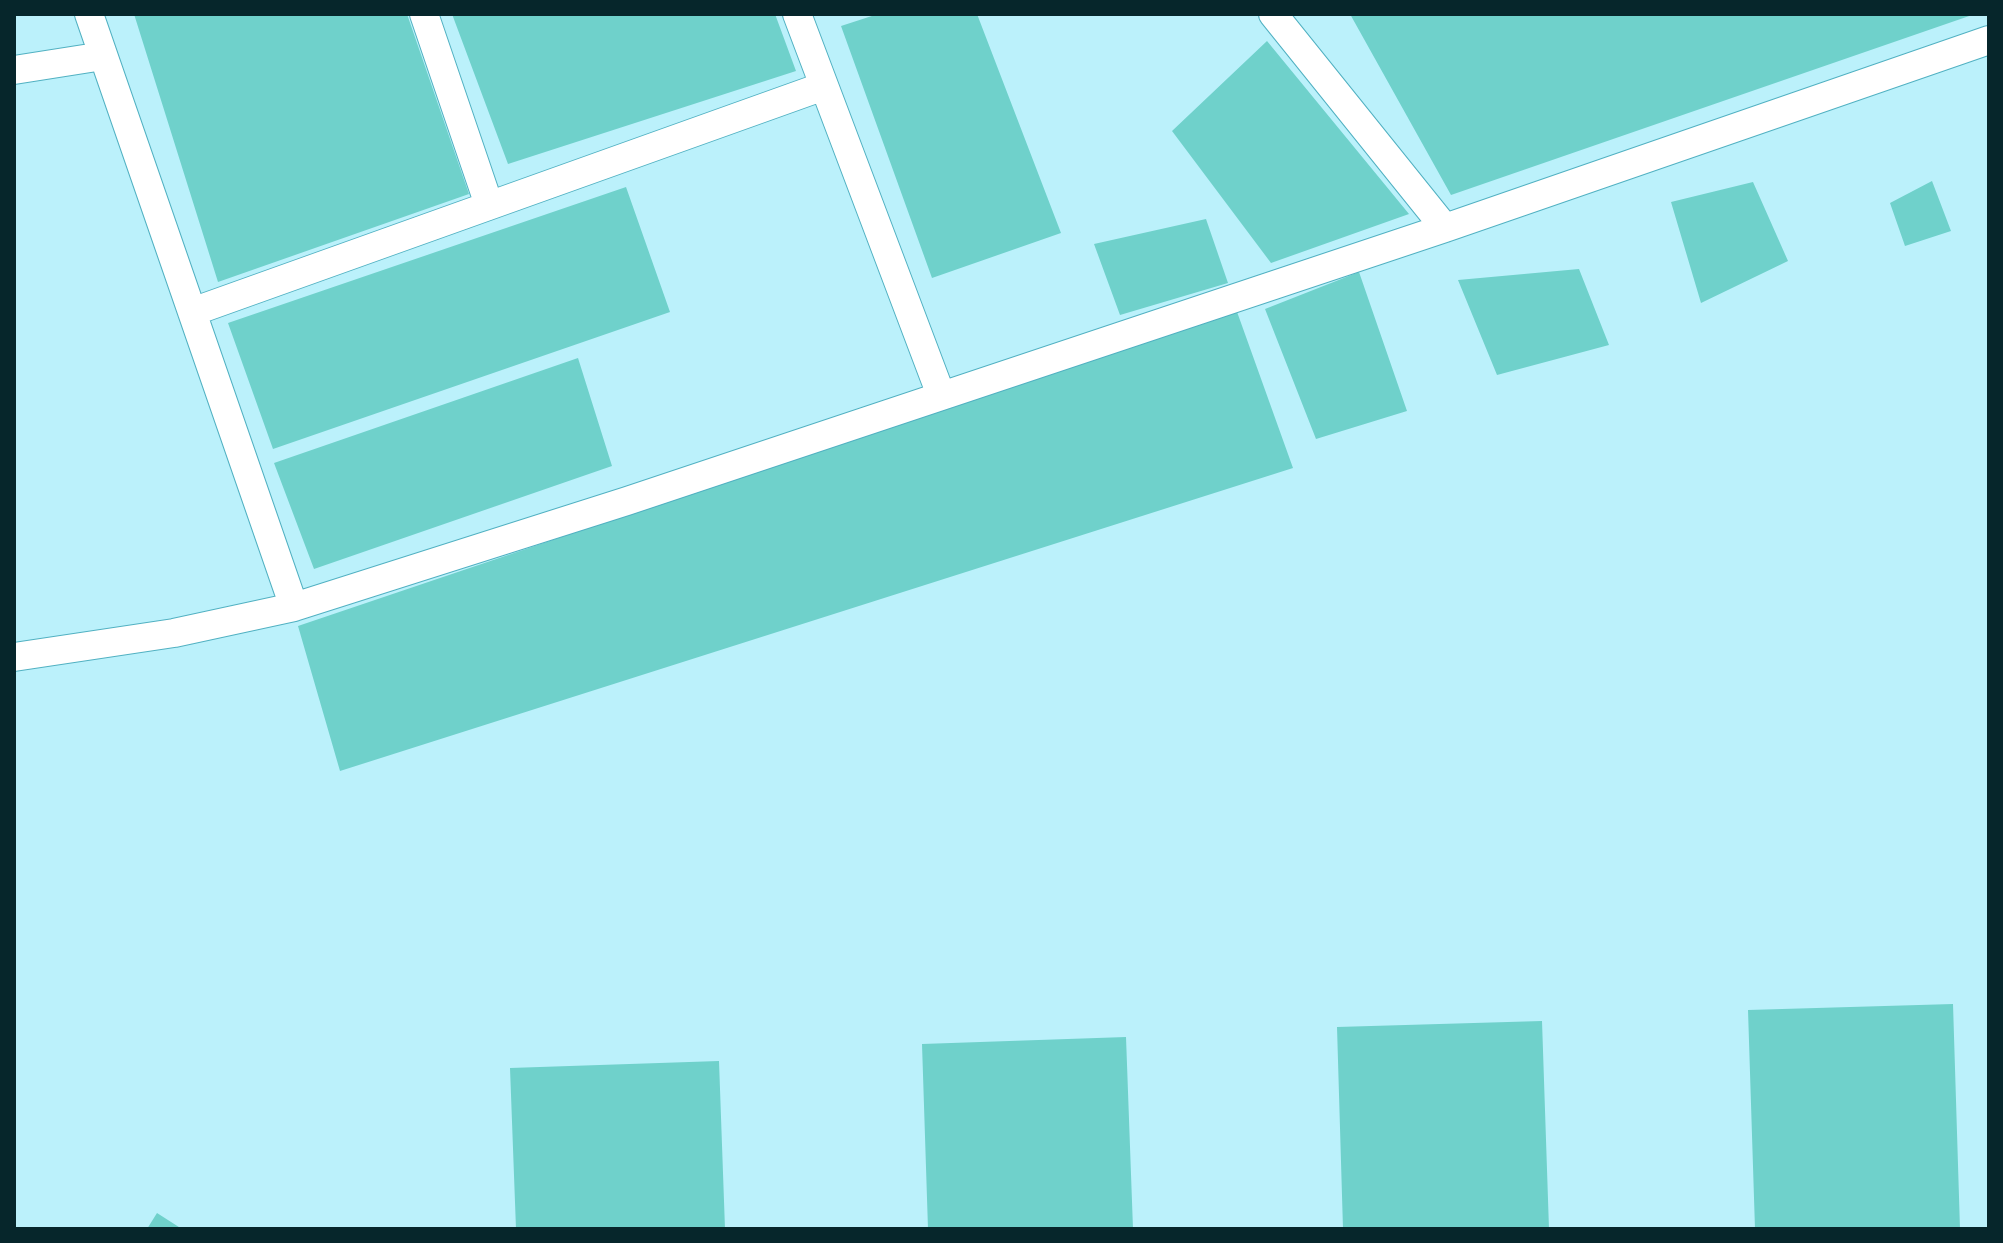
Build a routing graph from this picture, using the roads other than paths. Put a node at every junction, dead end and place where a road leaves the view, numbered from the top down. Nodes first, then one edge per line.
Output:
1 (89, 14) edge
2 (424, 14) edge
3 (797, 14) edge
4 (1273, 14) edge
5 (1989, 40) edge
6 (103, 56) junction
7 (14, 70) edge
8 (824, 86) junction
9 (489, 205) junction
10 (1445, 228) junction
11 (192, 312) junction
12 (941, 395) junction
13 (294, 607) junction
14 (14, 657) edge

1 - 6 street
2 - 9 street
3 - 8 street
4 - 10 street
5 - 10 street
6 - 7 street
6 - 11 street
8 - 9 street
8 - 12 street
9 - 11 street
10 - 12 street
11 - 13 street
12 - 13 street
13 - 14 street

